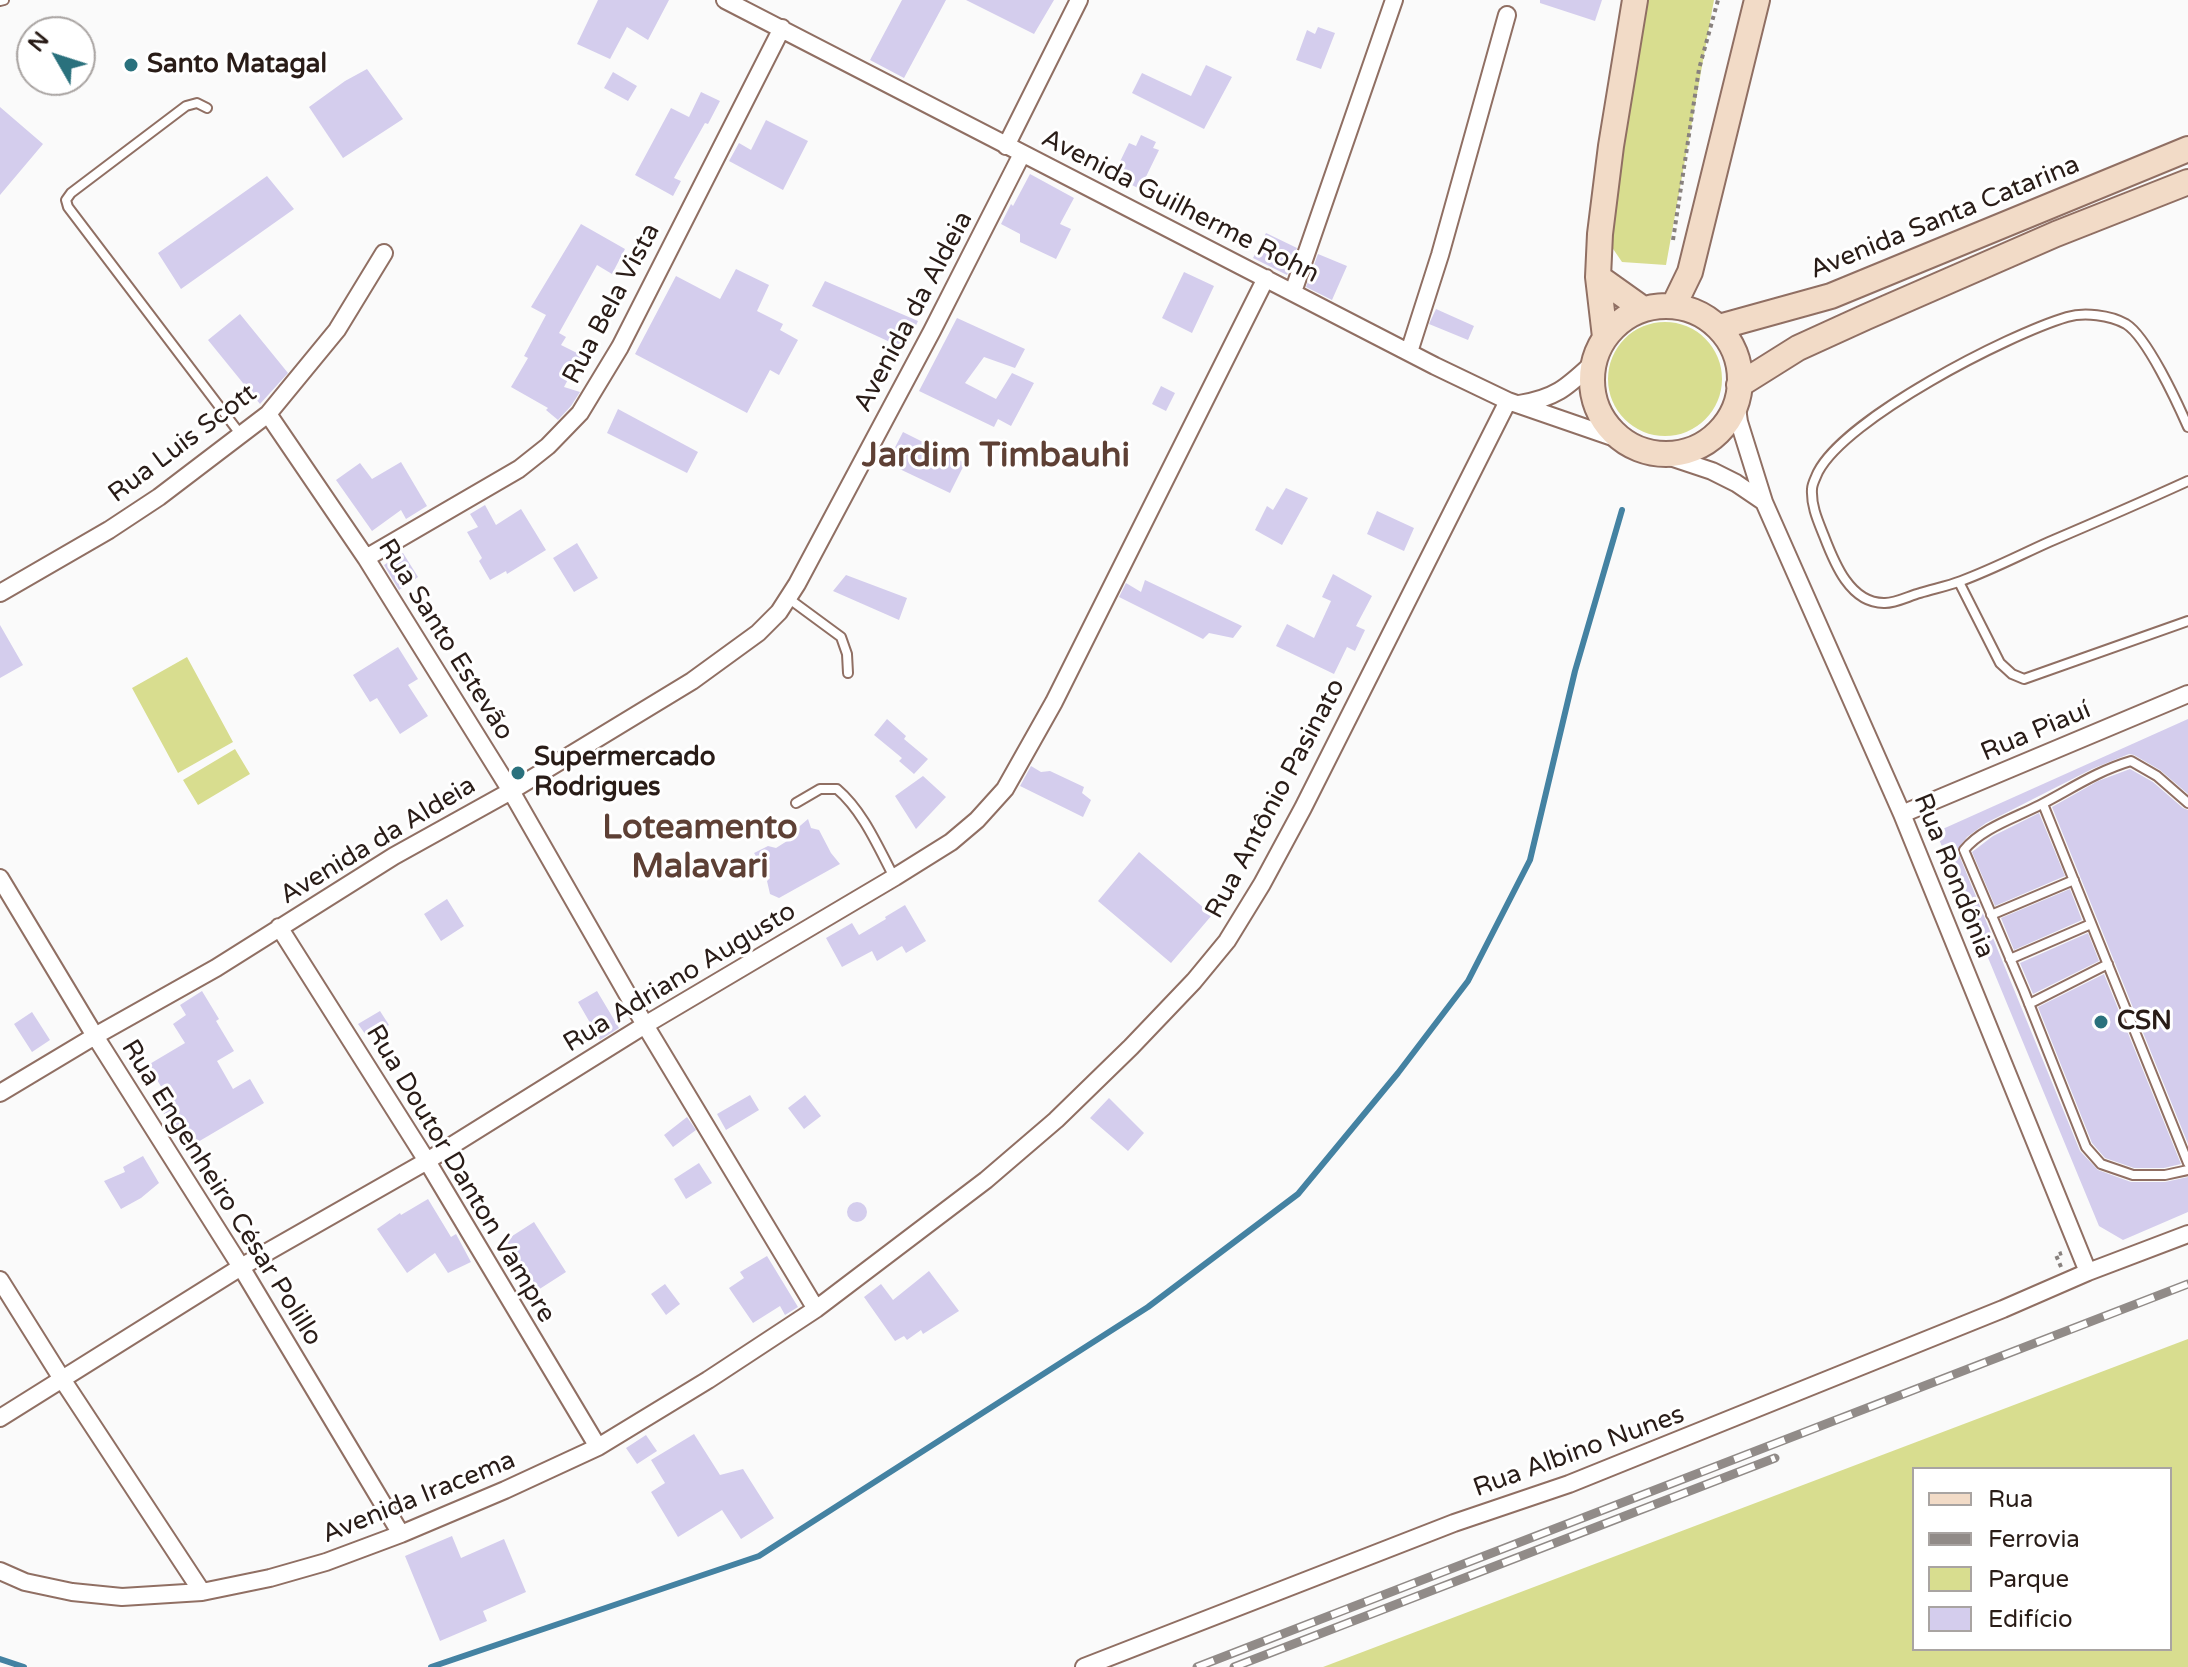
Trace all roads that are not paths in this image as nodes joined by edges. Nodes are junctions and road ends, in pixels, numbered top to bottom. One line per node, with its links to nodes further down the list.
1 (725, 0): 7 (street, Avenida Guilherme Rohn)
2 (1079, 0): 9 (street)
3 (1394, 0): 16 (street)
4 (1635, 0): 14 (street)
5 (1757, 0): 17 (street)
6 (1507, 15): 21 (street)
7 (782, 28): 9 (street, Avenida Guilherme Rohn); 32 (street, Rua Bela Vista)
8 (207, 108): 27 (lane)
9 (1006, 146): 11 (street, Avenida Guilherme Rohn)
10 (2188, 149): 19 (street, Avenida Santa Catarina)
11 (1022, 154): 15 (street, Avenida Guilherme Rohn); 35 (street, Avenida da Aldeia)
12 (2188, 182): 23 (street)
13 (384, 253): 25 (street, Rua Luis Scott)
14 (1598, 277): 18 (street); 20 (street)
15 (1266, 278): 16 (street, Avenida Guilherme Rohn); 44 (street, Rua Adriano Augusto)
16 (1293, 292): 21 (street, Avenida Guilherme Rohn)
17 (1674, 305): 18 (street); 19 (street)
18 (1643, 309): 20 (street)
19 (1719, 327): 23 (street)
20 (1605, 337): 22 (street)
21 (1409, 352): 24 (street, Avenida Guilherme Rohn)
22 (1593, 363): 24 (street); 28 (street)
23 (1738, 393): 29 (street); 31 (street, Rua Rondônia)
24 (1513, 402): 28 (street, Avenida Guilherme Rohn); 63 (street, Rua Antônio Pasinato)
25 (268, 414): 27 (street, Rua Luis Scott); 32 (street, Rua Santo Estevão)
26 (2188, 427): 33 (lane)
27 (241, 435): 34 (street, Rua Luis Scott)
28 (1621, 440): 29 (street)
29 (1664, 455): 31 (street)
30 (2188, 481): 33 (lane)
31 (1764, 502): 43 (street, Rua Rondônia)
32 (366, 558): 39 (street, Rua Santo Estevão)
33 (1959, 582): 36 (lane)
34 (0, 593)
35 (788, 598): 37 (lane); 39 (street, Avenida da Aldeia)
36 (2188, 621)
37 (848, 673)
38 (2188, 694): 43 (street, Rua Piauí)
39 (511, 791): 49 (street, Avenida da Aldeia); 53 (street, Rua Santo Estevão)
40 (796, 803): 44 (lane)
41 (2188, 803): 42 (lane)
42 (2043, 804): 46 (lane); 47 (lane)
43 (1902, 814): 61 (street, Rua Rondônia)
44 (895, 877): 53 (street, Rua Adriano Augusto)
45 (0, 878): 54 (street, Rua Engenheiro César Polillo)
46 (2074, 880): 47 (lane); 48 (lane)
47 (1991, 915): 50 (lane)
48 (2091, 924): 50 (lane); 51 (lane)
49 (279, 927): 54 (street, Avenida da Aldeia); 56 (street, Rua Doutor Danton Vampre)
50 (2010, 959): 52 (lane)
51 (2108, 964): 52 (lane); 57 (lane)
52 (2029, 1004): 58 (lane)
53 (645, 1025): 56 (street, Rua Adriano Augusto); 63 (street, Rua Santo Estevão)
54 (95, 1036): 55 (street, Avenida da Aldeia); 60 (street, Rua Engenheiro César Polillo)
55 (0, 1093)
56 (427, 1161): 60 (street, Rua Adriano Augusto); 66 (street, Rua Doutor Danton Vampre)
57 (2188, 1163)
58 (2188, 1170)
59 (2188, 1234): 61 (street, Rua Albino Nunes)
60 (241, 1267): 64 (street, Rua Adriano Augusto); 67 (street, Rua Engenheiro César Polillo)
61 (2088, 1272): 70 (street, Rua Albino Nunes)
62 (0, 1280): 64 (street)
63 (816, 1309): 66 (street, Avenida Iracema)
64 (62, 1379): 65 (street, Rua Adriano Augusto); 69 (street)
65 (0, 1418)
66 (598, 1447): 67 (street, Avenida Iracema)
67 (401, 1534): 69 (street, Avenida Iracema)
68 (0, 1571): 69 (street, Avenida Iracema)
69 (202, 1592)
70 (1084, 1667)

